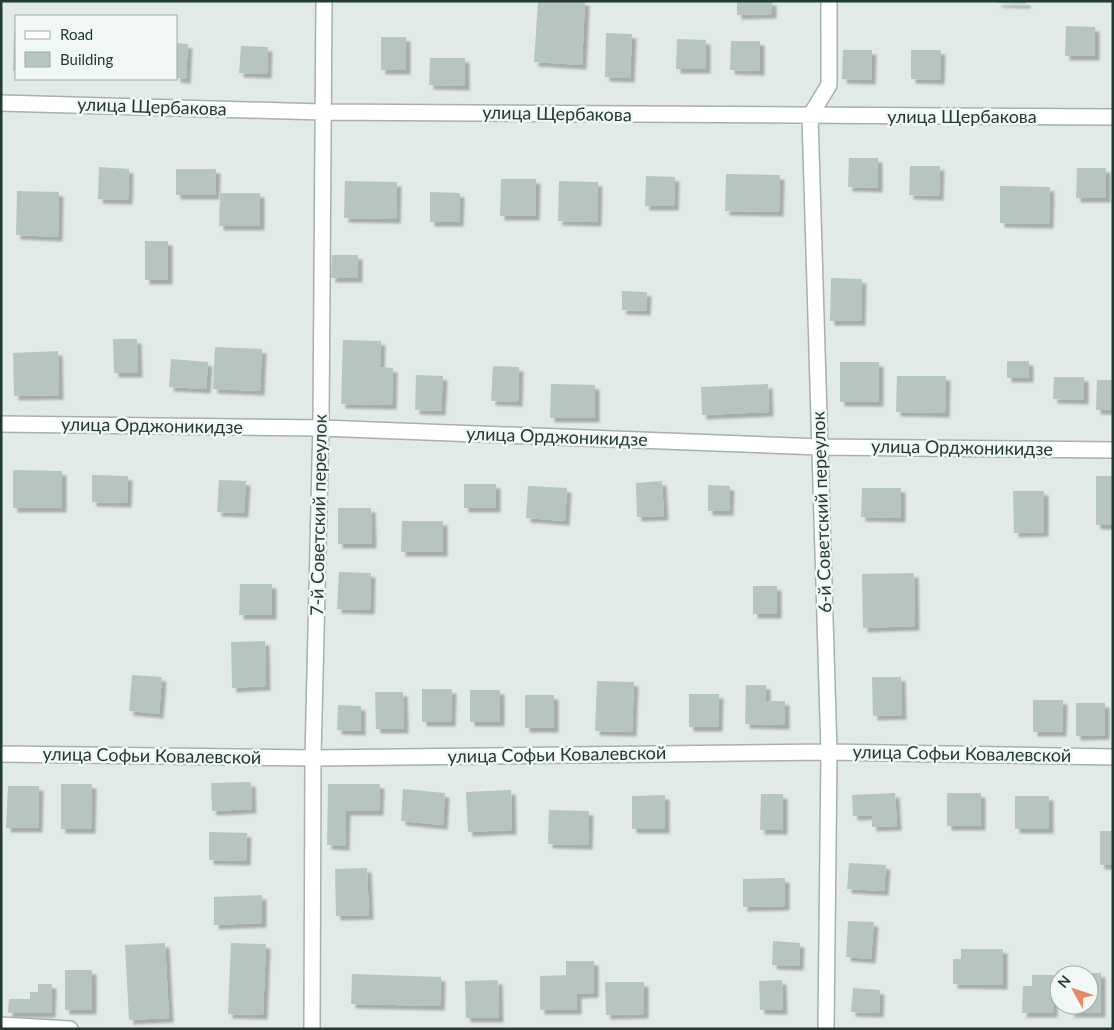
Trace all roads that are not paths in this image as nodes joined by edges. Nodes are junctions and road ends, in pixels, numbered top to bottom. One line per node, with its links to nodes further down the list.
1 (324, 1): 4 (street, 7-й Советский переулок)
2 (828, 1): 5 (street)
3 (1, 103): 4 (street, улица Щербакова)
4 (322, 112): 5 (street, улица Щербакова); 8 (street, 7-й Советский переулок)
5 (810, 116): 6 (street, улица Щербакова); 9 (street, 6-й Советский переулок)
6 (1113, 117)
7 (1, 424): 8 (street, улица Орджоникидзе)
8 (321, 428): 9 (street, улица Орджоникидзе); 14 (street, 7-й Советский переулок)
9 (820, 447): 10 (street, улица Орджоникидзе); 11 (street, 6-й Советский переулок)
10 (1113, 450)
11 (829, 752): 13 (street, улица Софьи Ковалевской); 14 (street, улица Софьи Ковалевской); 18 (street, 6-й Советский переулок)
12 (1, 754): 14 (street, улица Софьи Ковалевской)
13 (1113, 757)
14 (313, 758): 17 (street, 7-й Советский переулок)
15 (1, 1025): 16 (street)
16 (70, 1029)
17 (312, 1029)
18 (826, 1029)

